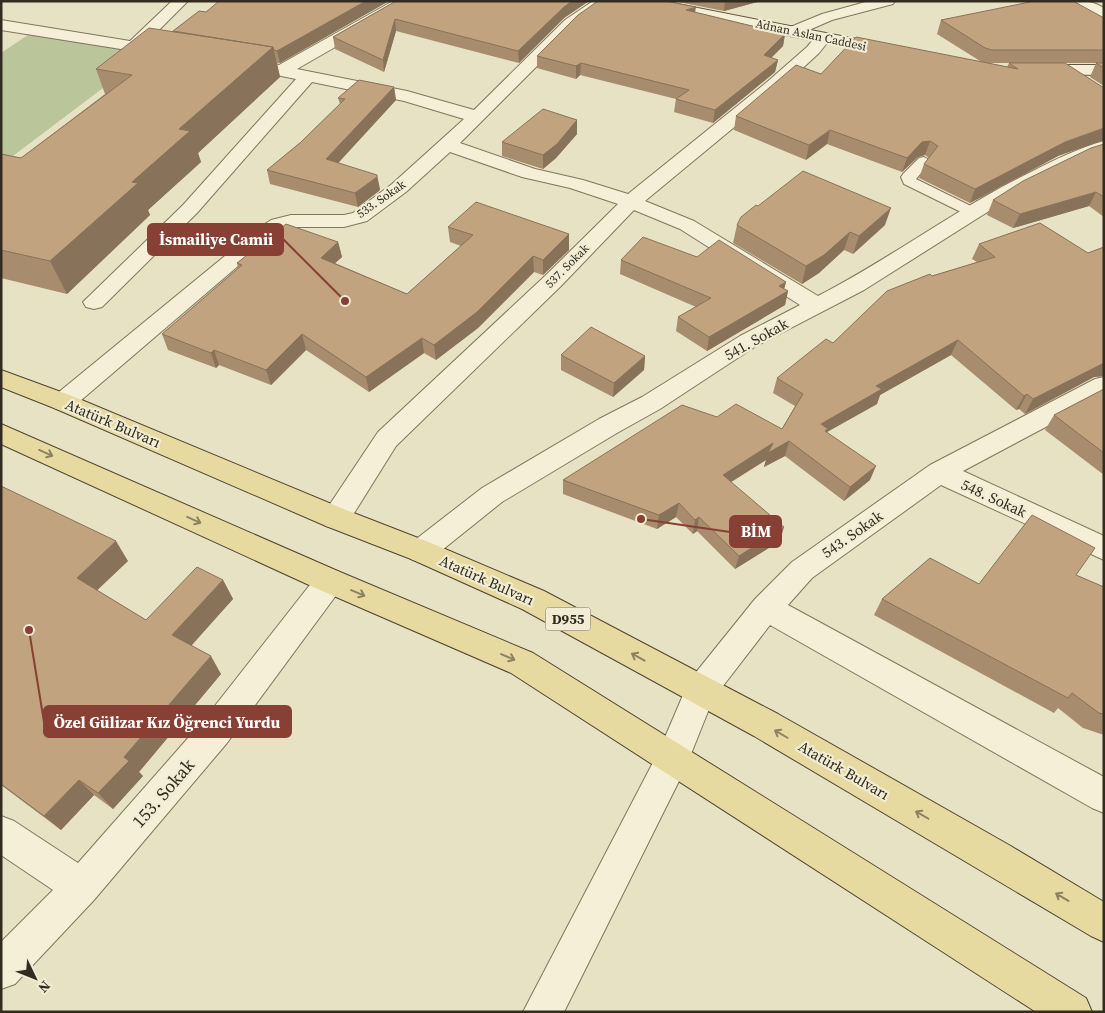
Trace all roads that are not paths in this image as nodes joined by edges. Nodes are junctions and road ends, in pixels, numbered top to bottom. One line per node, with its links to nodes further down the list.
1 (181, 1): 11 (street)
2 (405, 1): 16 (street)
3 (603, 1): 21 (street, 533. Sokak)
4 (888, 1): 9 (street)
5 (1074, 1): 7 (street)
6 (647, 2): 9 (street, Adnan Aslan Caddesi)
7 (1104, 15)
8 (1, 25): 11 (street)
9 (794, 31): 10 (street, Adnan Aslan Caddesi)
10 (823, 38): 12 (street, Adnan Aslan Caddesi); 25 (street, 537. Sokak)
11 (134, 46): 13 (street)
12 (898, 52)
13 (181, 53)
14 (227, 61): 16 (street)
15 (1062, 69): 17 (street); 18 (street); 20 (street)
16 (283, 70): 19 (street)
17 (1104, 70)
18 (1019, 71)
19 (309, 75): 21 (street); 27 (street)
20 (1087, 85)
21 (477, 117): 22 (street, 533. Sokak)
22 (446, 144): 25 (street); 31 (street, 533. Sokak)
23 (1104, 147): 26 (street, 541. Sokak)
24 (924, 161): 26 (lane)
25 (631, 202): 28 (street); 34 (street, 537. Sokak)
26 (972, 212): 28 (street, 541. Sokak)
27 (94, 302)
28 (817, 305): 36 (street, 541. Sokak)
29 (1, 378): 31 (main road, Atatürk Bulvarı / D955)
30 (1104, 386): 33 (street, 543. Sokak)
31 (63, 402): 34 (main road, Atatürk Bulvarı / D955)
32 (1, 433): 37 (main road, one-way to 37)
33 (940, 472): 35 (street, 548. Sokak); 38 (street, 543. Sokak)
34 (336, 518): 36 (main road, Atatürk Bulvarı / D955)
35 (1104, 549)
36 (421, 551): 39 (main road, Atatürk Bulvarı / D955, one-way to 36)
37 (330, 581): 40 (main road, one-way to 40); 43 (street, 153. Sokak)
38 (766, 608): 39 (street, 543. Sokak); 41 (street)
39 (700, 691): 40 (street, 543. Sokak); 44 (main road, Atatürk Bulvarı / D955, one-way to 39)
40 (673, 758): 46 (street, 543. Sokak); 47 (main road)
41 (1104, 796)
42 (1, 834): 43 (street)
43 (81, 887): 45 (street, 153. Sokak)
44 (1104, 923)
45 (1, 970)
46 (544, 1012)
47 (1072, 1012)

